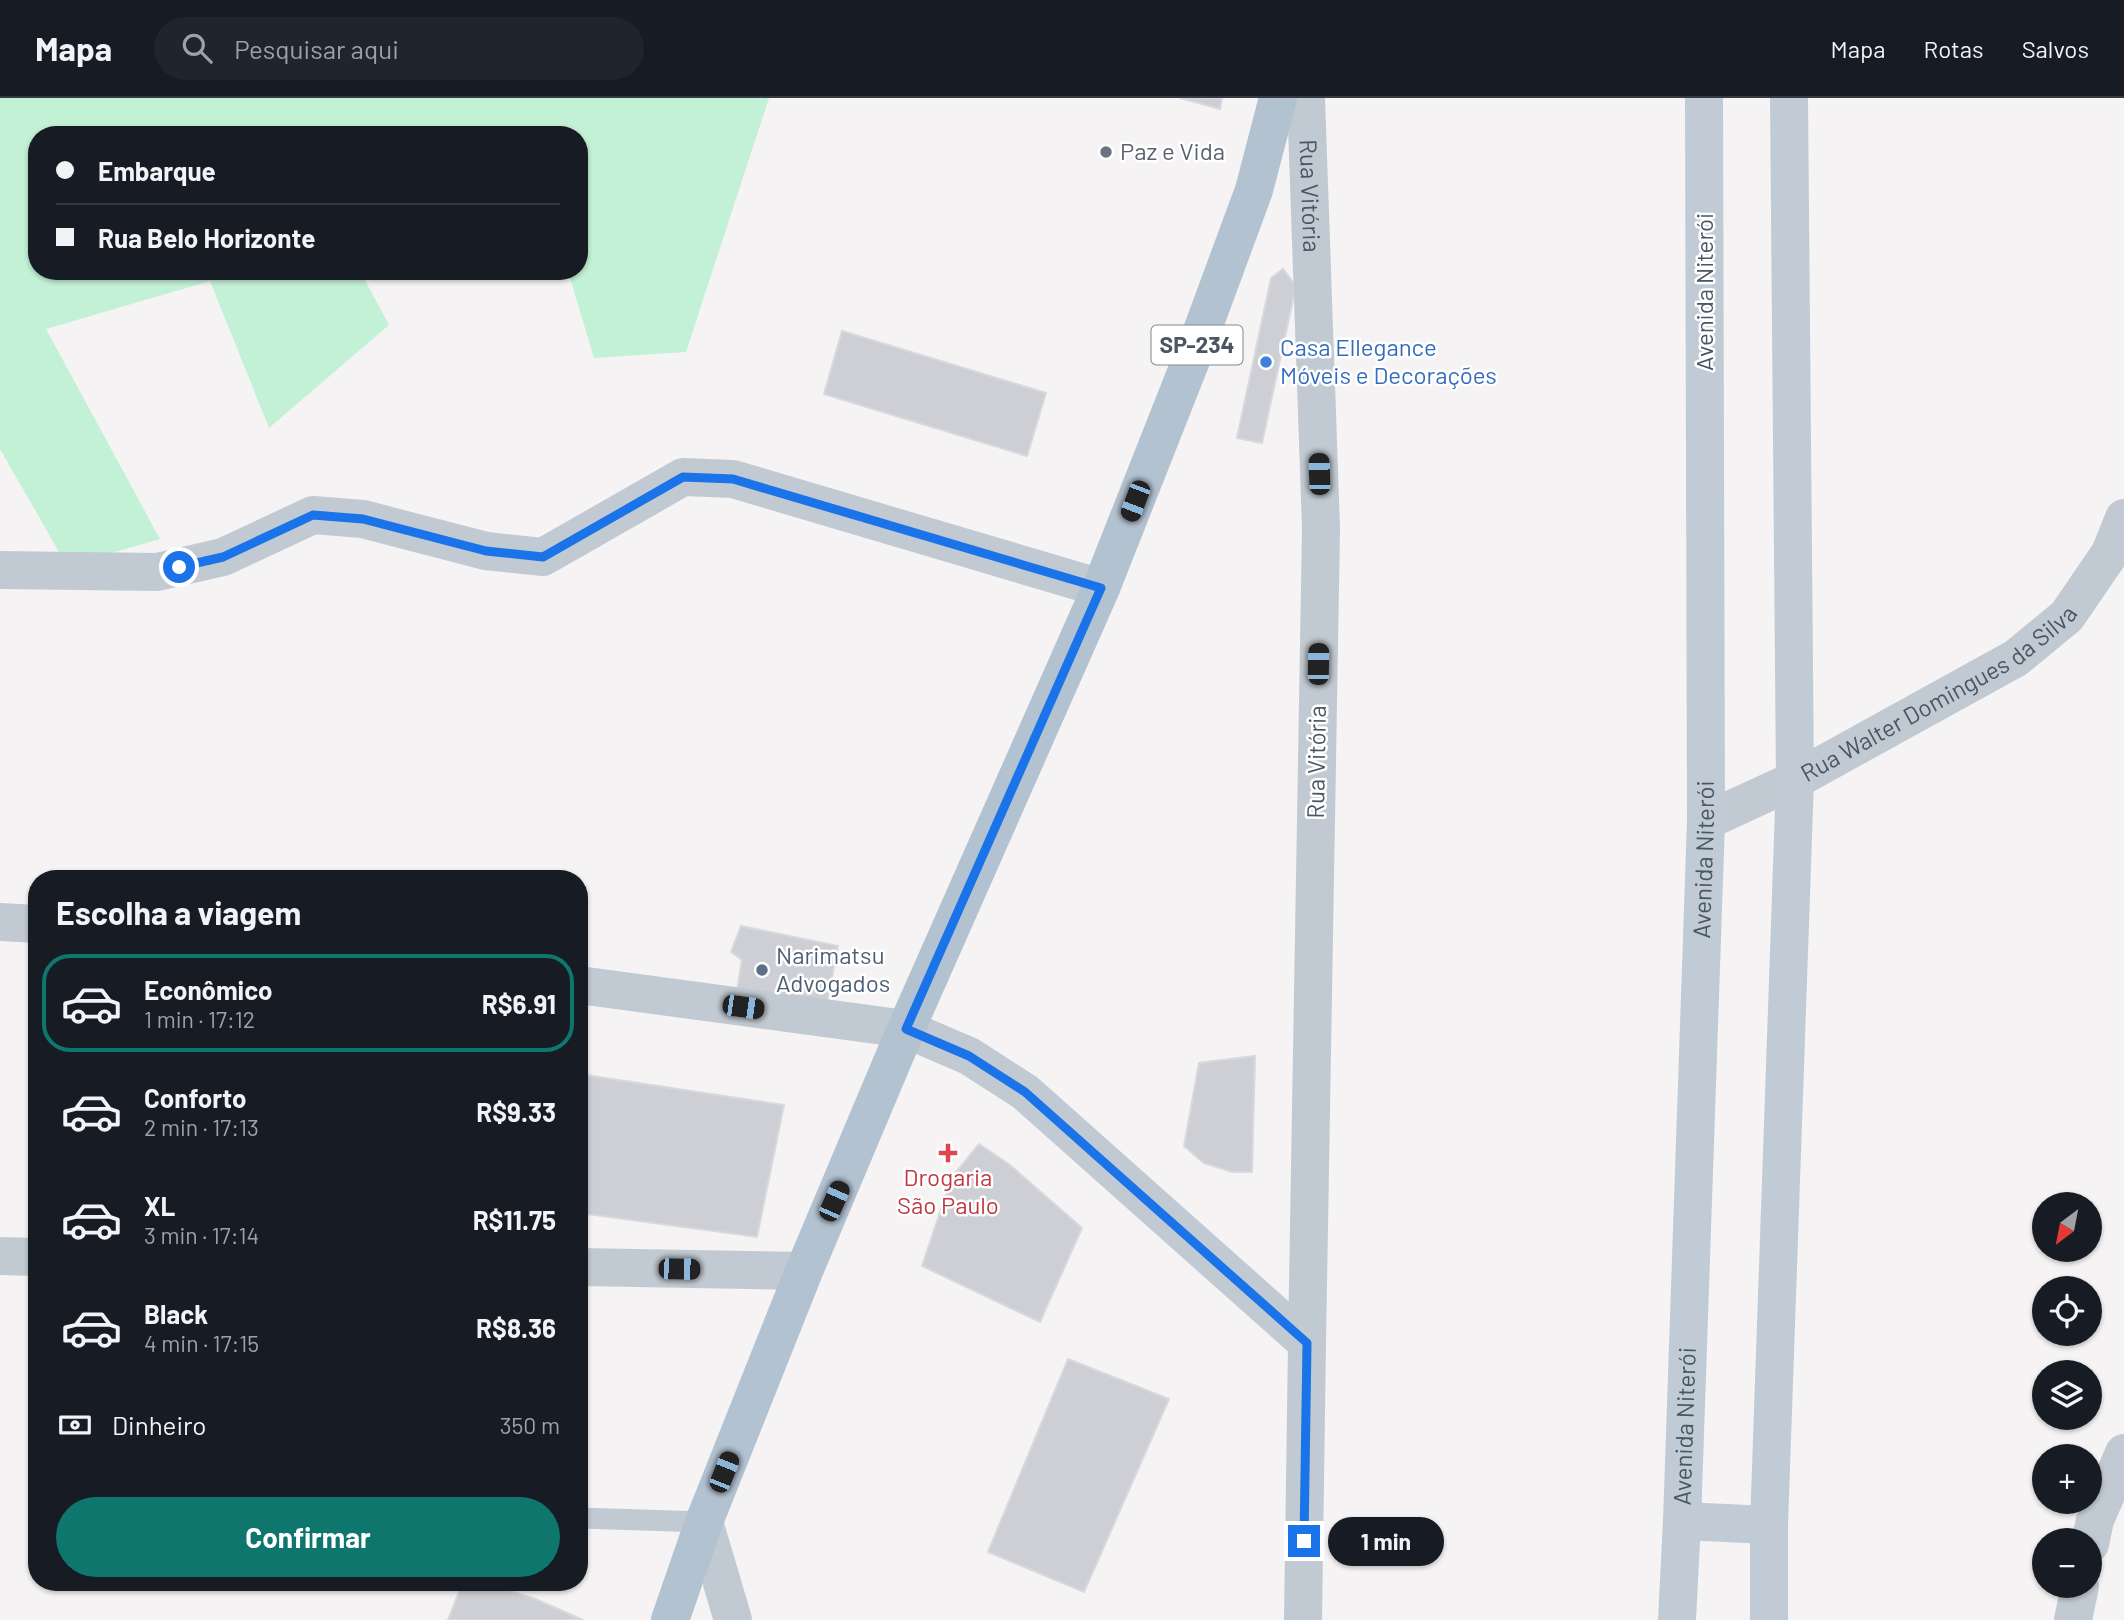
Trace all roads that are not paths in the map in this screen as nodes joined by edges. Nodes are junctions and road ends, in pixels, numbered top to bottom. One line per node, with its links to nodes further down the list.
1 (1278, 98): 7 (main road, SP-234)
2 (1307, 98): 18 (street, Rua Vitória)
3 (1704, 98): 9 (main road, Avenida Niterói)
4 (1788, 98): 8 (main road)
5 (2124, 518): 8 (street, Rua Walter Domingues da Silva)
6 (0, 570): 7 (street)
7 (1101, 588): 13 (main road, SP-234)
8 (1795, 780): 9 (street, Rua Walter Domingues da Silva); 23 (main road)
9 (1706, 821): 21 (main road, Avenida Niterói)
10 (0, 922): 11 (street)
11 (28, 924)
12 (588, 986): 13 (street)
13 (906, 1029): 17 (main road, SP-234); 18 (street)
14 (0, 1256): 15 (street)
15 (28, 1257)
16 (588, 1267): 17 (street)
17 (804, 1271): 22 (main road, SP-234)
18 (1307, 1343): 28 (street, Rua Vitória)
19 (2124, 1453): 24 (street)
20 (588, 1518): 22 (lane)
21 (1682, 1521): 23 (main road); 29 (main road, Avenida Niterói)
22 (704, 1522): 26 (main road, SP-234); 27 (street)
23 (1769, 1525): 30 (main road)
24 (2093, 1528)
25 (2078, 1598): 31 (street)
26 (670, 1620)
27 (733, 1620)
28 (1303, 1620)
29 (1677, 1620)
30 (1769, 1620)
31 (2073, 1620)

